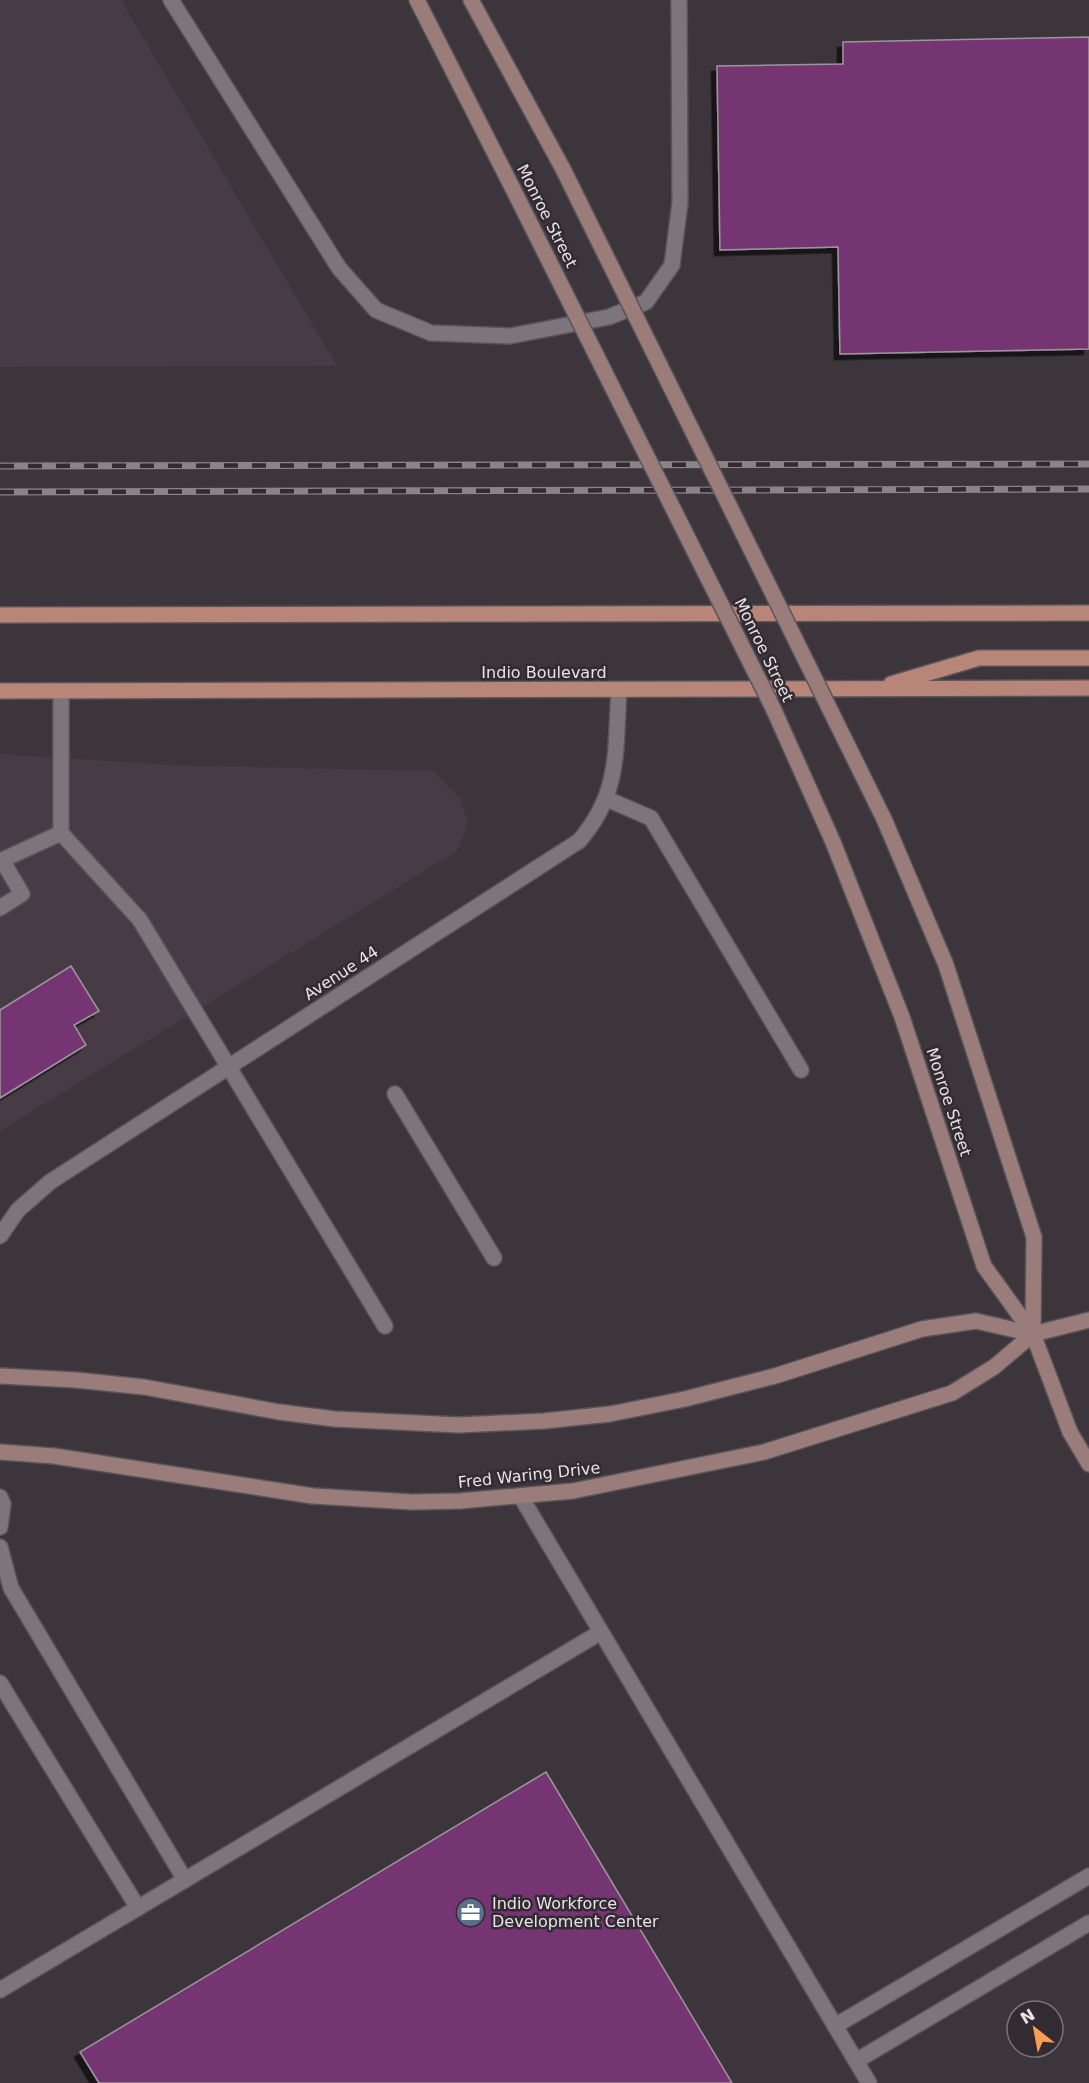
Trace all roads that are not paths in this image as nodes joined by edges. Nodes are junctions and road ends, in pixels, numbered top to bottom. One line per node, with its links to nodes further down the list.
1 (171, 0): 4 (street)
2 (417, 0): 24 (main road, Monroe Street, bridge)
3 (471, 0): 24 (main road, Monroe Street, bridge)
4 (679, 0)
5 (1089, 613): 6 (main road)
6 (0, 615)
7 (1089, 658): 9 (main road)
8 (1089, 688): 9 (main road, Indio Boulevard)
9 (874, 689): 10 (main road, Indio Boulevard)
10 (619, 690): 12 (main road, Indio Boulevard); 13 (street, Avenue 44)
11 (0, 691): 12 (main road, Indio Boulevard)
12 (61, 691): 14 (street)
13 (607, 799): 17 (street, Avenue 44); 18 (street)
14 (61, 833): 15 (street); 17 (street)
15 (1, 858): 16 (street)
16 (0, 908)
17 (230, 1066): 20 (street, Avenue 44); 23 (street)
18 (801, 1070)
19 (395, 1094): 21 (street)
20 (0, 1236)
21 (494, 1258)
22 (1089, 1320): 24 (main road, Fred Waring Drive)
23 (385, 1326)
24 (1033, 1334): 25 (main road, Fred Waring Drive); 27 (main road, Monroe Street); 29 (main road, Fred Waring Drive)
25 (0, 1376)
26 (0, 1452): 29 (main road, Fred Waring Drive)
27 (1089, 1464)
28 (0, 1497): 30 (street)
29 (521, 1497): 32 (street)
30 (0, 1527)
31 (0, 1546): 35 (street)
32 (601, 1632): 35 (street); 39 (street)
33 (0, 1683): 36 (street)
34 (1089, 1876): 39 (street)
35 (185, 1880): 36 (street)
36 (138, 1908): 38 (street)
37 (1089, 1923): 40 (street)
38 (0, 1990)
39 (835, 2026): 40 (street)
40 (856, 2061): 41 (street)
41 (869, 2083)

